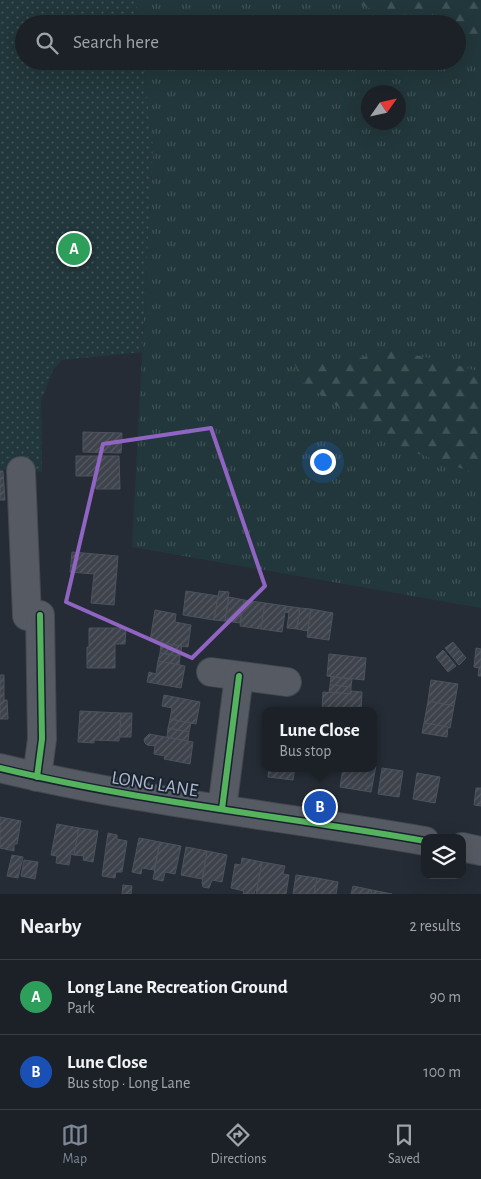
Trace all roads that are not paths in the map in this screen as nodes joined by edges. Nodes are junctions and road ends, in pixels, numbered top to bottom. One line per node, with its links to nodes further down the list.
1 (20, 471): 6 (street)
2 (211, 672): 3 (street)
3 (239, 676): 4 (street); 7 (street)
4 (287, 682)
5 (0, 768): 6 (street, LONG LANE)
6 (37, 777): 7 (street, LONG LANE)
7 (222, 809): 8 (street, LONG LANE)
8 (421, 840)
9 (466, 848): 10 (street)
10 (481, 851)

